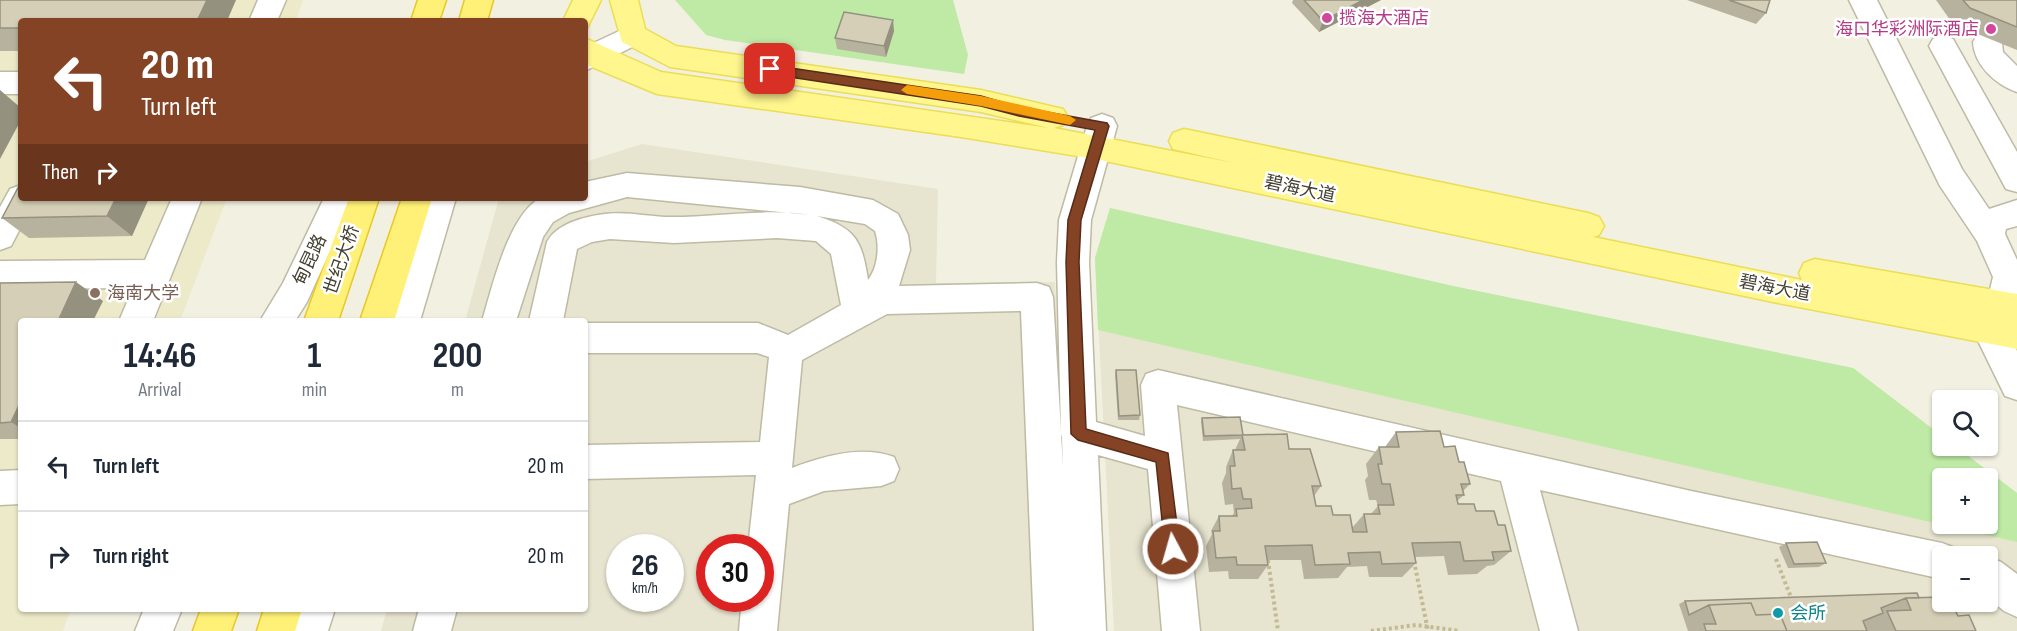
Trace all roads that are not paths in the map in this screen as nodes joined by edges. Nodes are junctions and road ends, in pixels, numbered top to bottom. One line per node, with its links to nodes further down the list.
1 (272, 0): 7 (street)
2 (432, 0): 8 (highway)
3 (479, 0): 9 (highway)
4 (587, 0): 10 (main road)
5 (624, 0): 12 (main road)
6 (1863, 0): 30 (street)
7 (264, 18)
8 (426, 18)
9 (474, 18)
10 (578, 18)
11 (2017, 31): 16 (street)
12 (632, 35): 14 (street); 19 (main road, 碧海大道)
13 (1943, 46): 20 (street)
14 (588, 50)
15 (588, 50): 19 (main road, 碧海大道)
16 (2017, 81)
17 (18, 83): 18 (street)
18 (0, 84)
19 (1099, 136): 42 (main road, 碧海大道); 46 (street)
20 (2017, 180)
21 (588, 194): 34 (street)
22 (19, 201): 31 (street)
23 (186, 201): 32 (street)
24 (338, 201): 36 (street, 甸昆路)
25 (363, 201): 37 (highway, 世纪大桥)
26 (416, 201): 38 (highway)
27 (440, 201): 39 (street)
28 (568, 201): 40 (street)
29 (2017, 213): 30 (street)
30 (1989, 234): 42 (street)
31 (0, 237)
32 (155, 274): 33 (street); 35 (street)
33 (0, 275)
34 (860, 311): 41 (street); 44 (street); 69 (street)
35 (137, 318)
36 (279, 318)
37 (322, 318)
38 (378, 318)
39 (405, 318)
40 (500, 318)
41 (547, 318)
42 (2005, 322): 45 (street)
43 (588, 338): 44 (street)
44 (790, 350): 47 (street)
45 (2017, 385)
46 (1078, 434): 48 (street); 70 (street)
47 (775, 458): 49 (street); 54 (street)
48 (1163, 458): 50 (street); 71 (street)
49 (588, 462)
50 (1516, 468): 55 (street); 72 (street)
51 (881, 469): 54 (street)
52 (18, 487): 53 (street)
53 (0, 488)
54 (771, 494): 68 (street)
55 (1932, 559)
56 (1998, 583): 57 (street)
57 (2017, 598)
58 (162, 612): 63 (street)
59 (219, 612): 64 (highway)
60 (282, 612): 65 (highway)
61 (315, 612): 66 (street)
62 (437, 612): 67 (street)
63 (154, 631)
64 (212, 631)
65 (276, 631)
66 (309, 631)
67 (432, 631)
68 (758, 631)
69 (1053, 631)
70 (1087, 631)
71 (1180, 631)
72 (1559, 631)

